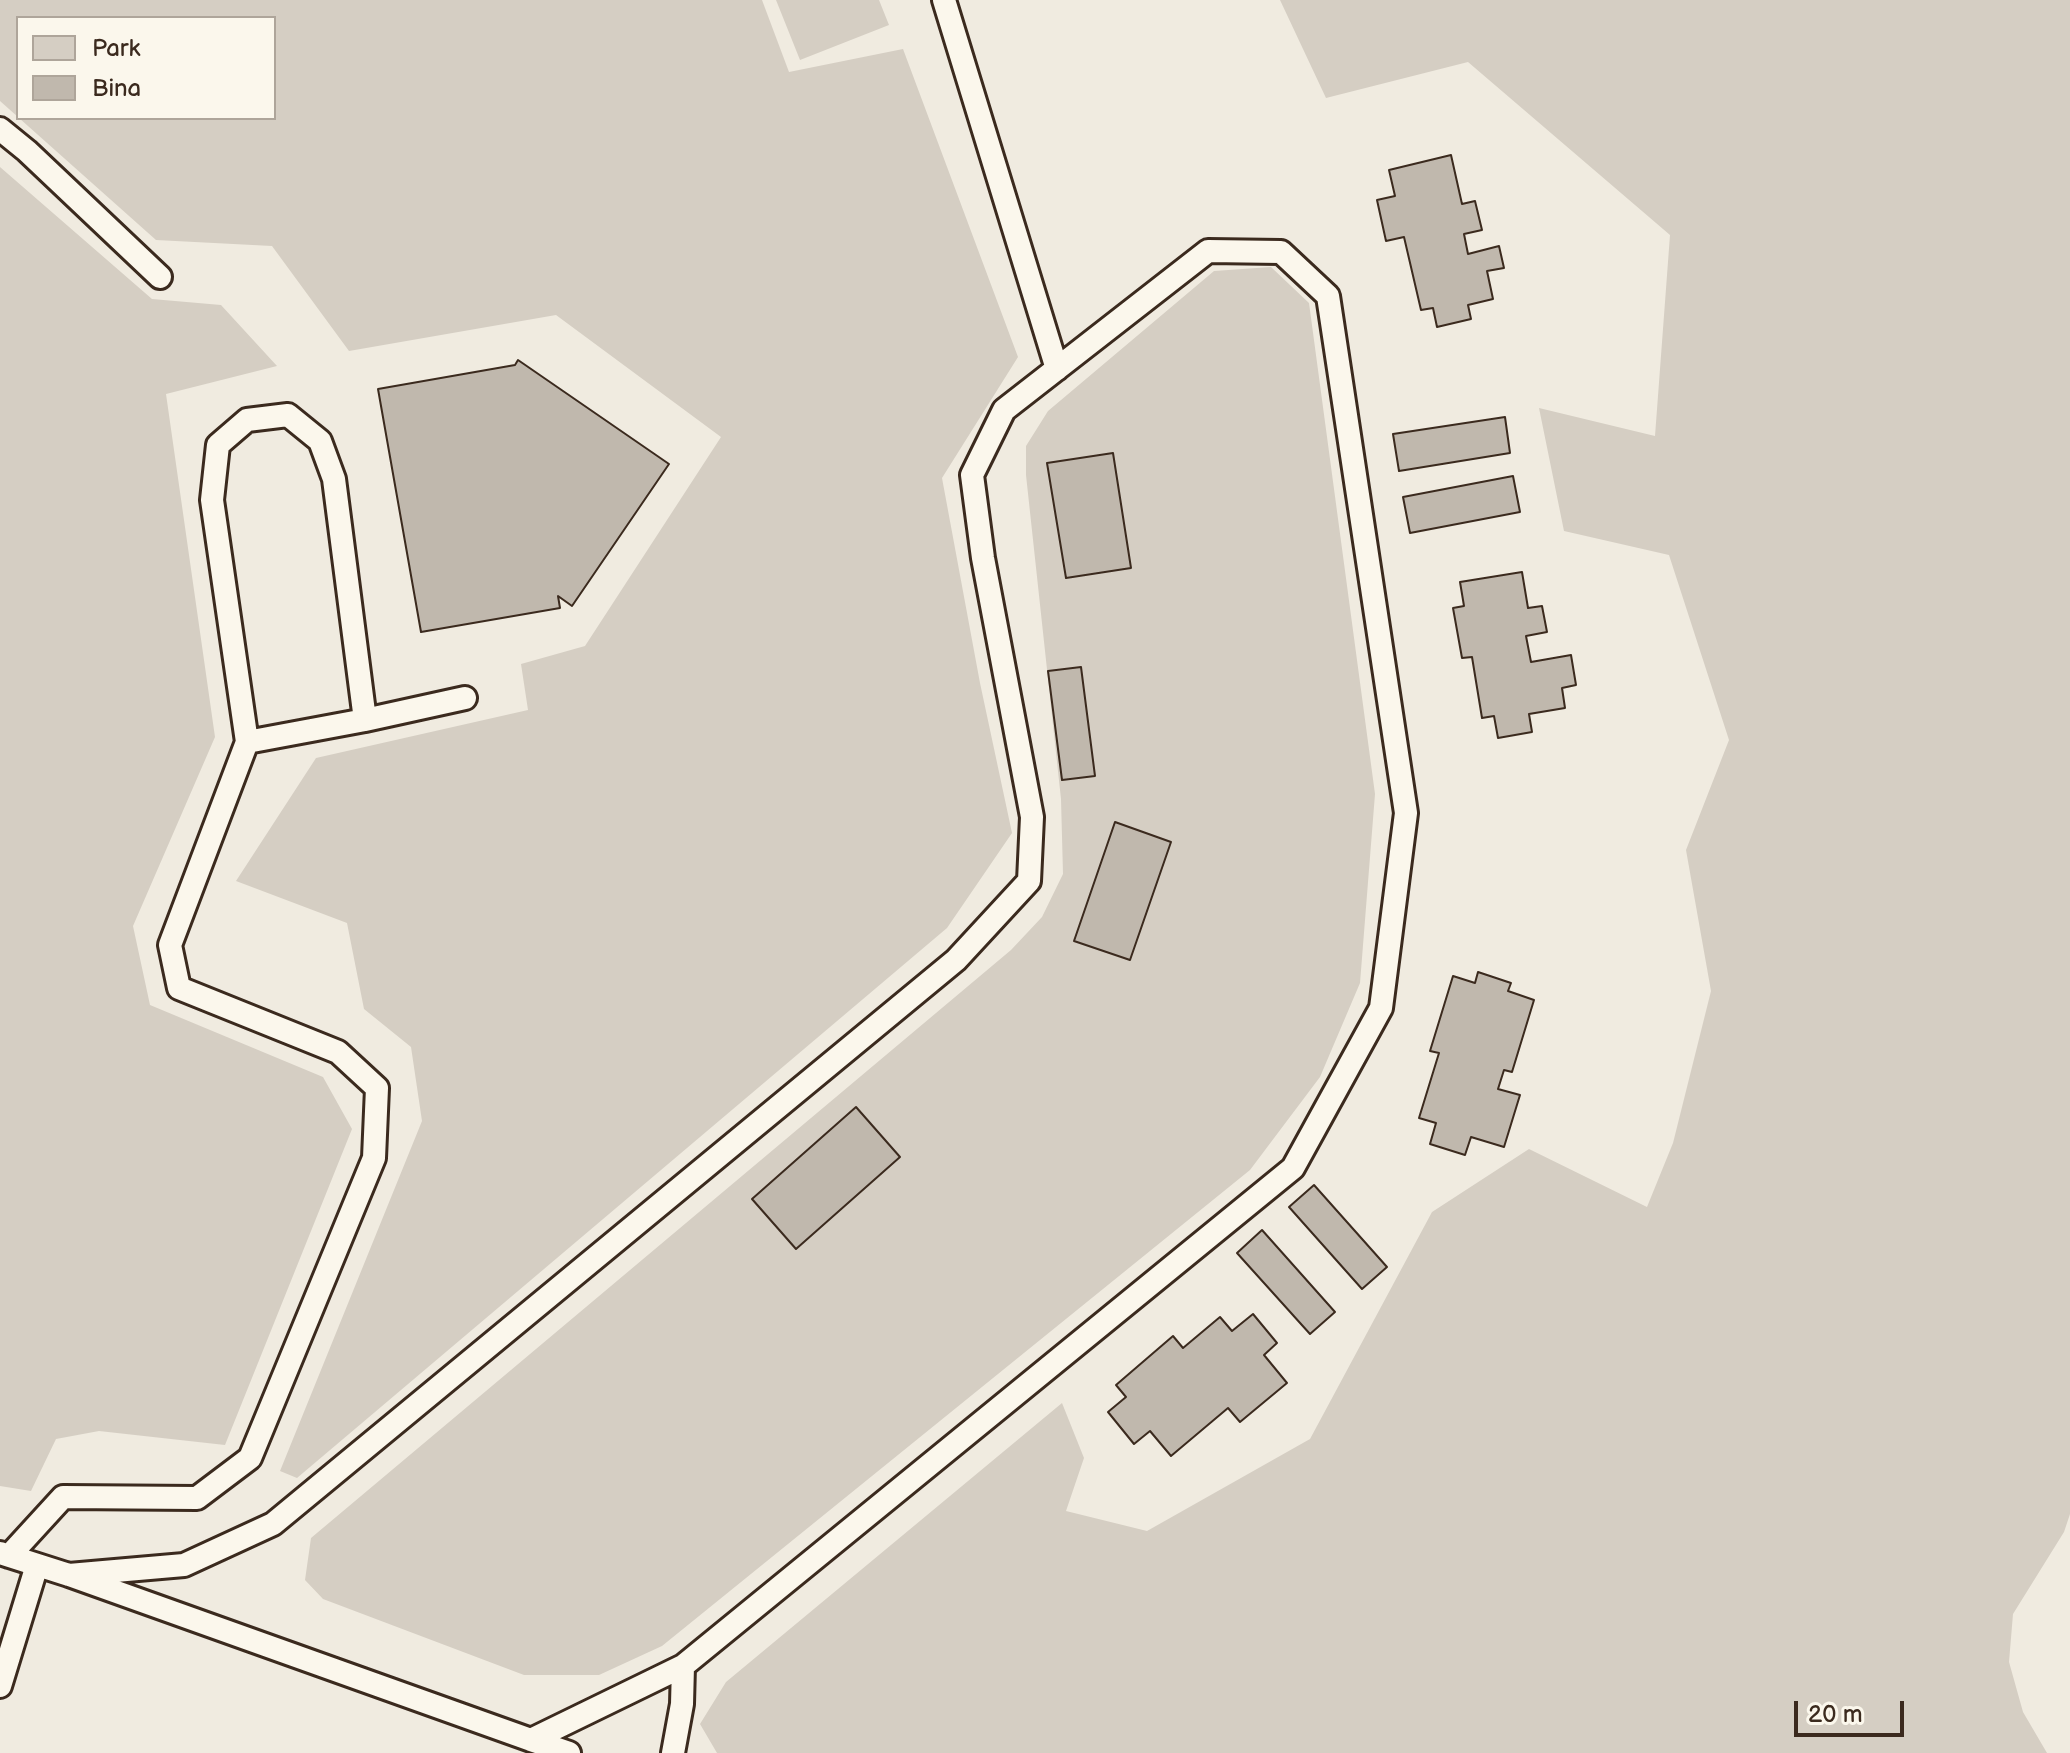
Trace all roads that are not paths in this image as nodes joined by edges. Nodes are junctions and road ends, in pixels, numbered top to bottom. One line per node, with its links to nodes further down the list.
1 (944, 0): 4 (lane)
2 (0, 129): 3 (lane)
3 (160, 277)
4 (1057, 369): 10 (lane); 11 (lane)
5 (465, 698): 6 (lane)
6 (365, 720): 7 (lane); 7 (lane)
7 (247, 742): 8 (lane)
8 (4, 1554): 9 (lane)
9 (37, 1565): 10 (lane); 12 (lane)
10 (69, 1575): 13 (lane)
11 (683, 1666): 13 (lane); 15 (lane)
12 (0, 1686)
13 (531, 1740): 14 (lane)
14 (569, 1753)
15 (673, 1753)

